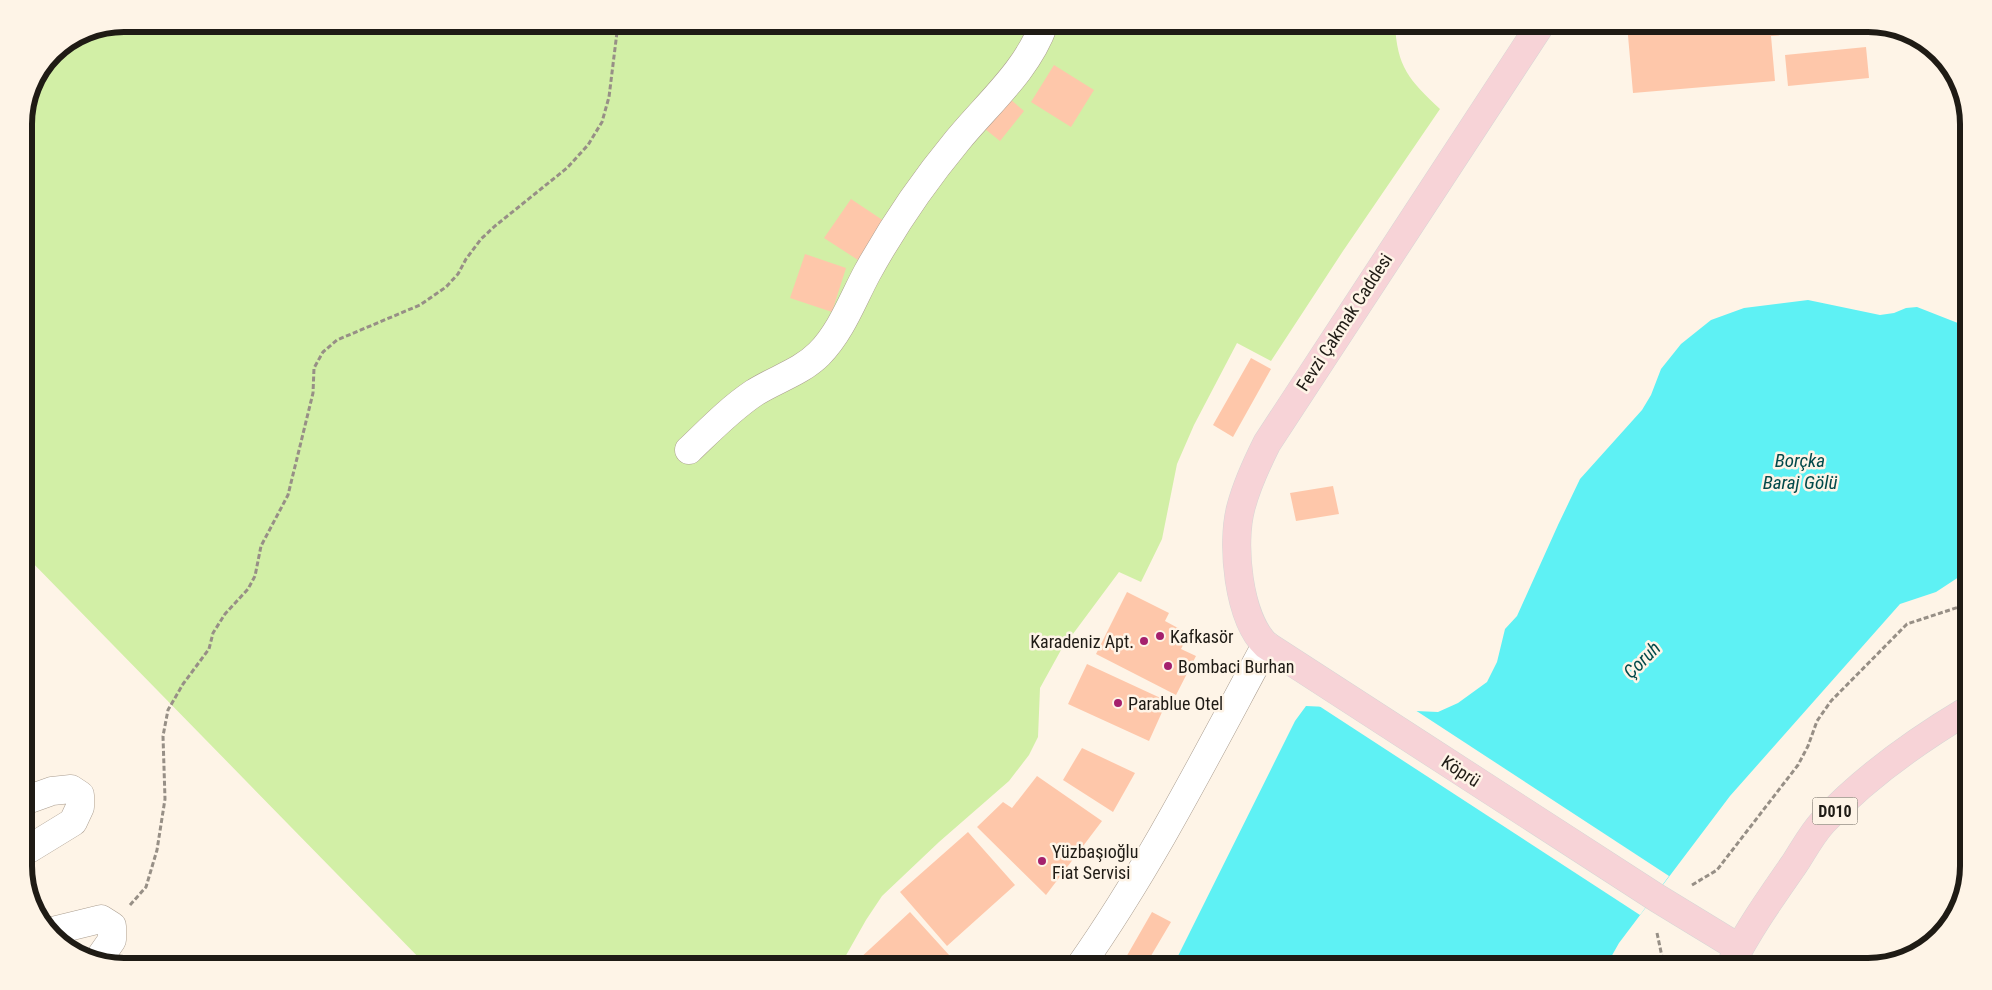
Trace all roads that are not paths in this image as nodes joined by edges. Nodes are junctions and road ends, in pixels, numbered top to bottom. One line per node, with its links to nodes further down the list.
1 (1041, 32): 3 (street)
2 (1536, 32): 4 (main road, Fevzi Çakmak Caddesi)
3 (689, 450)
4 (1266, 645): 10 (main road, Köprü); 11 (street)
5 (1960, 715): 10 (main road, D010)
6 (33, 798): 7 (street)
7 (33, 846)
8 (59, 930): 9 (street)
9 (102, 955)
10 (1734, 957)
11 (1085, 958)

